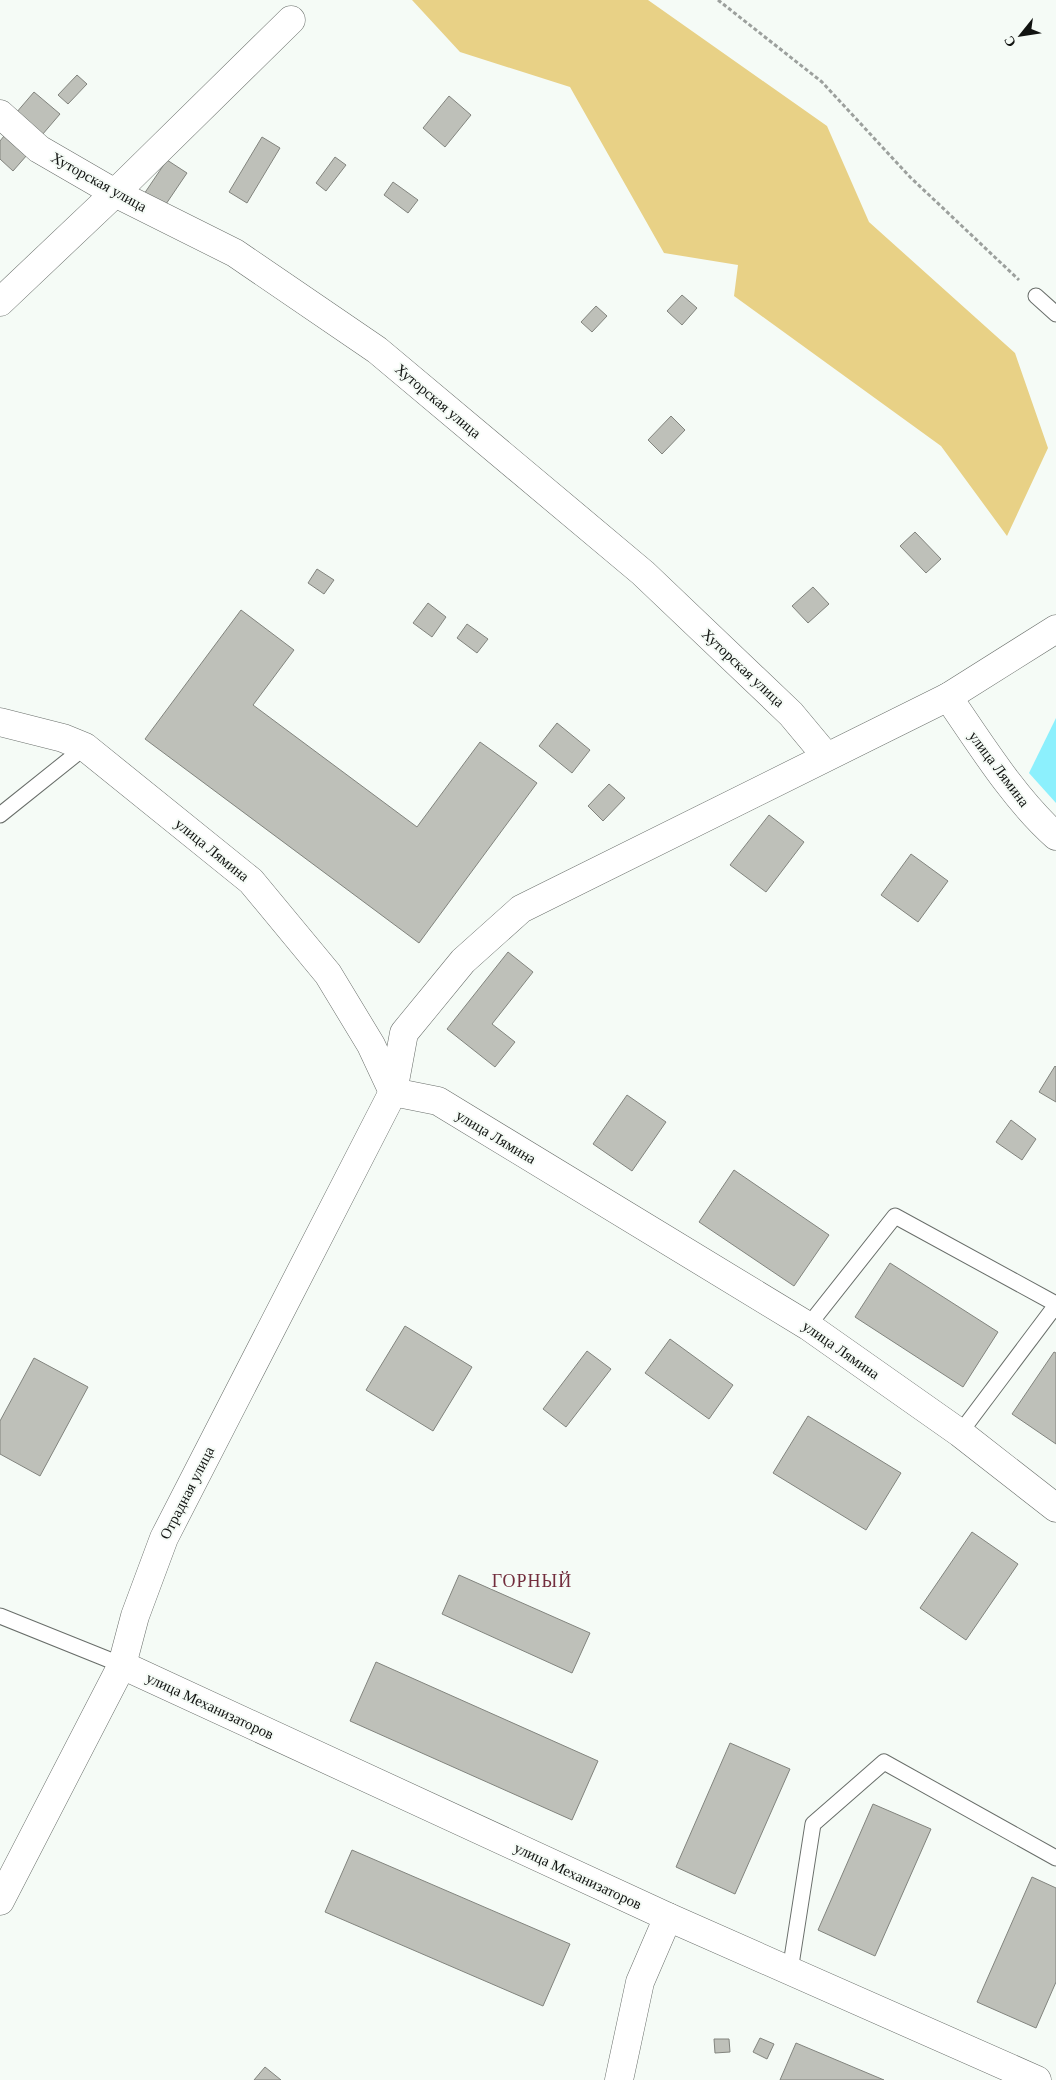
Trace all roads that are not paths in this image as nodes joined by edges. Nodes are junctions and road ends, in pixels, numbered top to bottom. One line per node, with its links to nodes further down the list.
1 (291, 20): 3 (street)
2 (0, 114): 3 (street, Хуторская улица)
3 (115, 193): 5 (street); 11 (street, Хуторская улица)
4 (1036, 296): 6 (lane)
5 (0, 302)
6 (1056, 314)
7 (1056, 629): 8 (street, Отрадная улица)
8 (948, 697): 11 (street, Отрадная улица); 13 (street, улица Лямина)
9 (0, 722): 10 (street, улица Лямина)
10 (85, 747): 12 (lane); 14 (street, улица Лямина)
11 (826, 756): 14 (street, Отрадная улица)
12 (0, 815)
13 (1056, 836)
14 (393, 1092): 16 (street, улица Лямина); 20 (street, Отрадная улица)
15 (1056, 1305): 16 (lane); 17 (lane)
16 (808, 1326): 17 (street, улица Лямина)
17 (960, 1433): 18 (street, улица Лямина)
18 (1056, 1508)
19 (0, 1616): 20 (lane)
20 (122, 1665): 22 (street, Отрадная улица); 23 (street, улица Механизаторов)
21 (1056, 1858): 24 (lane)
22 (0, 1901)
23 (668, 1917): 24 (street, улица Механизаторов); 25 (street)
24 (790, 1971): 26 (street, улица Механизаторов)
25 (619, 2080)
26 (1037, 2080)

